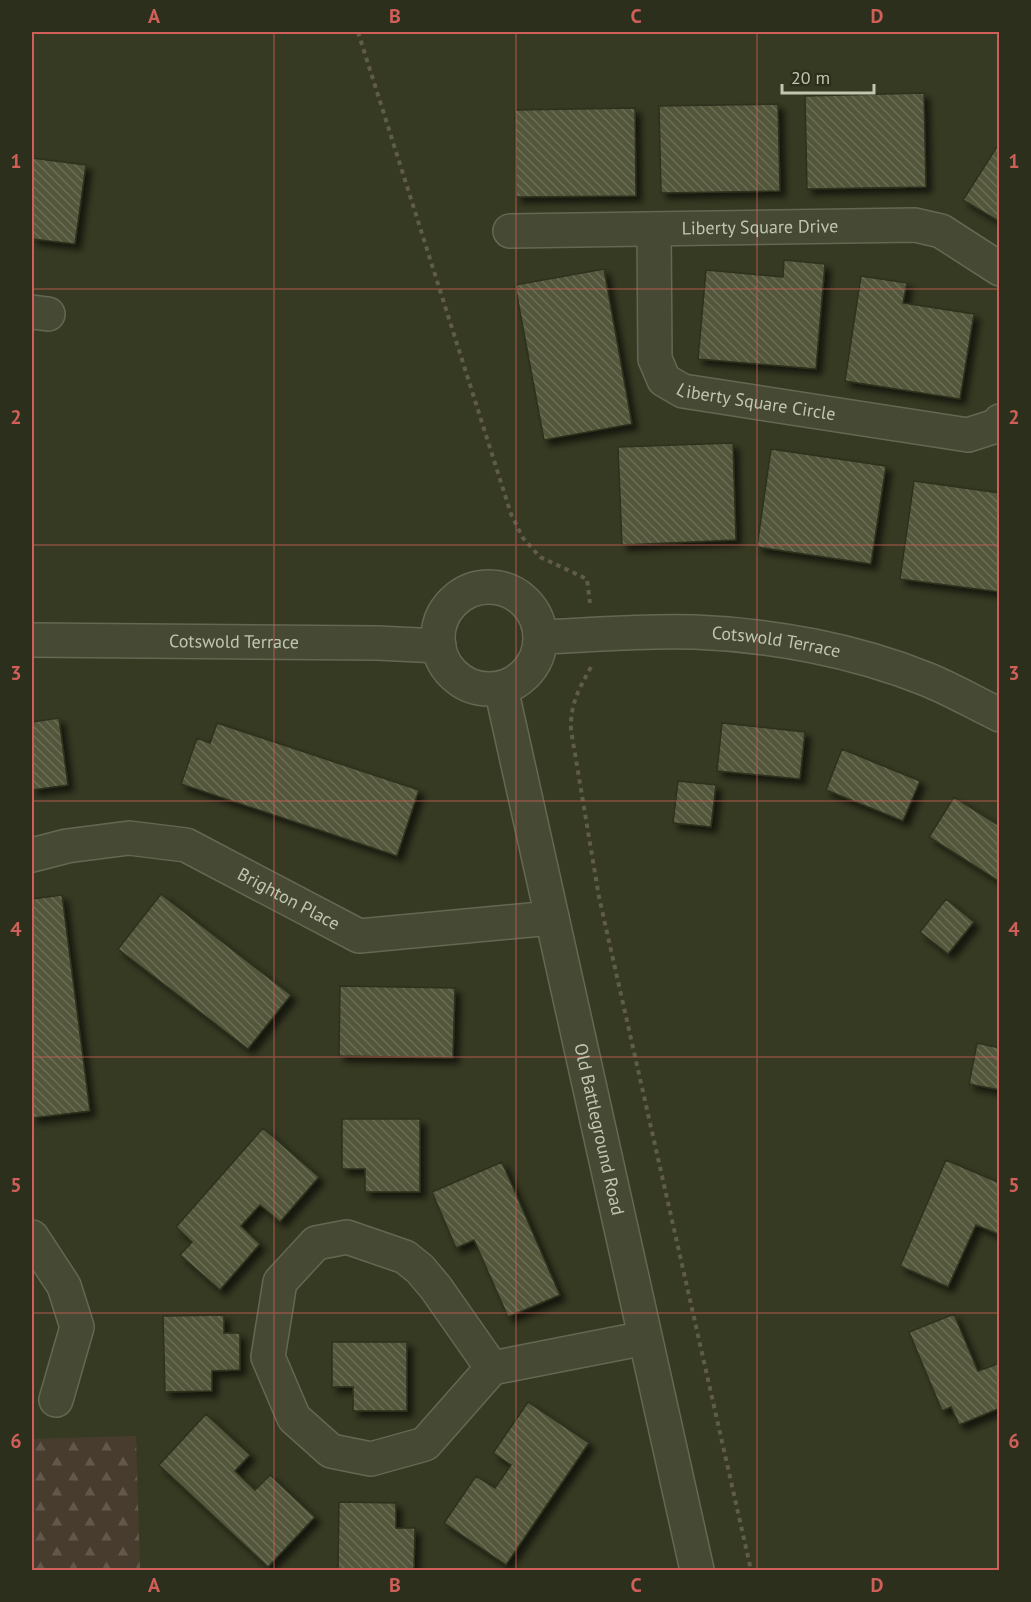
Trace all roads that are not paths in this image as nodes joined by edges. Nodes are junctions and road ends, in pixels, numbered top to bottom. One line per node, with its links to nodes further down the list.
1 (654, 229): 2 (street, Liberty Square Drive); 3 (street, Liberty Square Drive); 4 (street, Liberty Square Circle)
2 (510, 231)
3 (999, 269)
4 (999, 421)
5 (541, 637): 7 (street); 8 (street); 9 (street, Cotswold Terrace)
6 (32, 640): 7 (street, Cotswold Terrace)
7 (439, 646): 8 (street)
8 (501, 688): 11 (street, Old Battleground Road)
9 (999, 715)
10 (32, 855): 11 (street, Brighton Place)
11 (552, 918): 13 (street, Old Battleground Road)
12 (32, 1237): 15 (street)
13 (645, 1338): 14 (street); 16 (street, Old Battleground Road)
14 (492, 1368): 14 (street)
15 (56, 1400)
16 (697, 1570)

